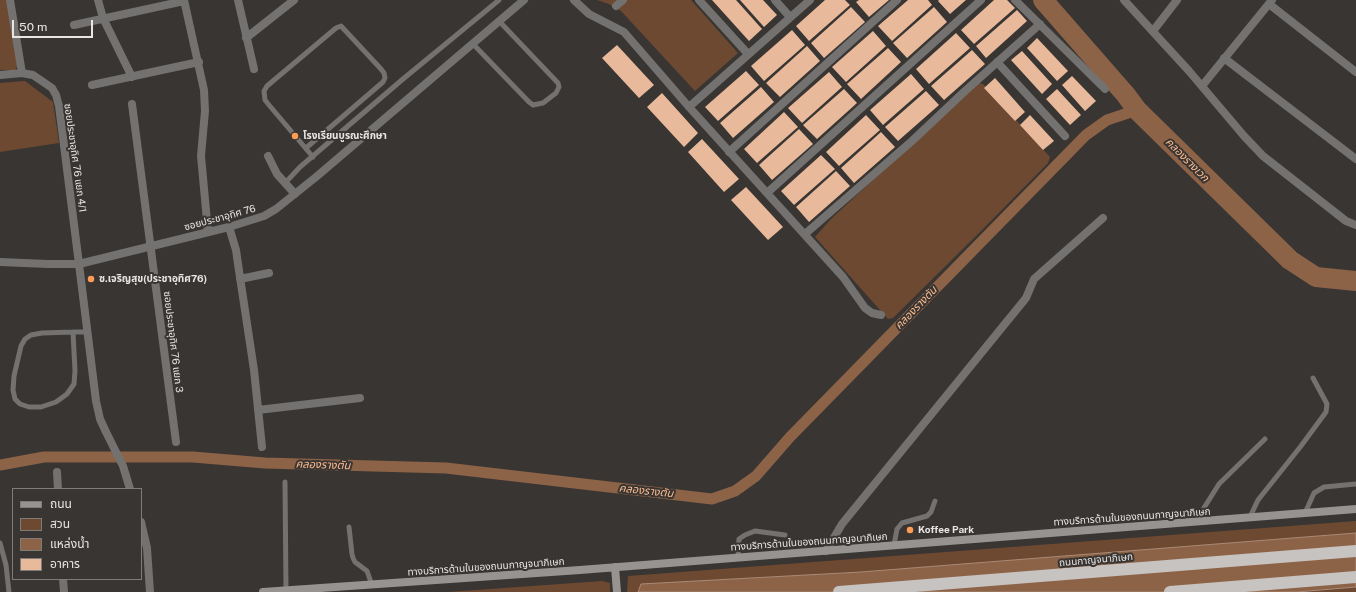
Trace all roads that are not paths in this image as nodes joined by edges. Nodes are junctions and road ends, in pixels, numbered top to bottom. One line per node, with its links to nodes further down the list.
1 (10, 0): 32 (street)
2 (98, 0): 19 (street)
3 (238, 0): 24 (street)
4 (294, 0): 24 (street)
5 (499, 0): 44 (lane)
6 (523, 0): 20 (street, ซอยประชาอุทิศ 76)
7 (574, 0): 39 (street)
8 (699, 0): 26 (street)
9 (775, 0): 18 (street)
10 (810, 0): 18 (street)
11 (897, 0): 42 (street)
12 (981, 0): 47 (street)
13 (1015, 0): 21 (street)
14 (1124, 0): 23 (street)
15 (1177, 0): 23 (street)
16 (184, 1): 19 (street); 28 (street)
17 (1270, 2): 27 (street); 31 (street)
18 (790, 17): 26 (street)
19 (103, 18): 22 (street); 34 (street)
20 (499, 21): 25 (street, ซอยประชาอุทิศ 76); 25 (lane)
21 (1040, 24): 29 (street); 37 (street)
22 (74, 25)
23 (1154, 31): 36 (street)
24 (246, 38): 30 (street)
25 (473, 44): 48 (street, ซอยประชาอุทิศ 76)
26 (748, 54): 39 (street)
27 (1224, 58): 36 (street); 45 (street)
28 (199, 62): 34 (street); 52 (street)
29 (996, 62): 40 (street); 53 (street)
30 (254, 70)
31 (1356, 72)
32 (22, 73): 33 (street, ซอยประชาอุทิศ 76 แยก 4/1); 56 (street, ซอยประชาอุทิศ 76 แยก 4/1)
33 (0, 75)
34 (132, 76): 35 (street)
35 (92, 85)
36 (1202, 86): 50 (street)
37 (1105, 90)
38 (132, 104): 54 (street, ซอยประชาอุทิศ 76 แยก 3)
39 (689, 107): 42 (street)
40 (1065, 136)
41 (306, 148): 41 (lane); 44 (lane)
42 (729, 152): 47 (street)
43 (268, 156): 46 (street)
44 (313, 157): 46 (lane)
45 (1356, 159)
46 (286, 182): 48 (street)
47 (767, 193): 53 (street)
48 (295, 194): 51 (street, ซอยประชาอุทิศ 76)
49 (1103, 218): 83 (street)
50 (1356, 225)
51 (228, 227): 52 (street, ซอยประชาอุทิศ 76); 58 (street)
52 (208, 232): 54 (street, ซอยประชาอุทิศ 76)
53 (805, 234): 59 (street)
54 (151, 245): 56 (street, ซอยประชาอุทิศ 76); 66 (street, ซอยประชาอุทิศ 76 แยก 3)
55 (0, 262): 56 (street, ซอยประชาอุทิศ 76)
56 (79, 264): 61 (street)
57 (269, 273): 58 (street)
58 (240, 279): 64 (street)
59 (881, 315)
60 (73, 332): 60 (lane); 61 (lane)
61 (87, 332): 72 (street)
62 (1312, 378): 76 (lane)
63 (360, 398): 64 (street)
64 (258, 410): 67 (street)
65 (1265, 439): 77 (lane)
66 (176, 442)
67 (262, 447)
68 (57, 472): 71 (street)
69 (285, 482): 91 (lane)
70 (1356, 484): 75 (lane)
71 (58, 488)
72 (130, 488)
73 (935, 501): 82 (lane)
74 (1356, 509): 75 (main road, ทางบริการด้านในของถนนกาญจนาภิเษก)
75 (1305, 513): 76 (main road, ทางบริการด้านในของถนนกาญจนาภิเษก)
76 (1250, 517): 77 (main road, ทางบริการด้านในของถนนกาญจนาภิเษก)
77 (1195, 522): 82 (main road, ทางบริการด้านในของถนนกาญจนาภิเษก)
78 (142, 526): 94 (street)
79 (349, 527): 89 (lane)
80 (785, 535): 85 (lane)
81 (0, 543): 92 (lane)
82 (894, 545): 83 (main road, ทางบริการด้านในของถนนกาญจนาภิเษก)
83 (826, 550): 85 (main road, ทางบริการด้านในของถนนกาญจนาภิเษก)
84 (1356, 551): 97 (highway, ถนนกาญจนาภิเษก)
85 (738, 557): 86 (main road, ทางบริการด้านในของถนนกาญจนาภิเษก)
86 (615, 567): 89 (main road, ทางบริการด้านในของถนนกาญจนาภิเษก); 96 (main road)
87 (1356, 577): 98 (highway)
88 (63, 580): 93 (street)
89 (372, 584): 90 (main road, ทางบริการด้านในของถนนกาญจนาภิเษก)
90 (346, 589): 91 (main road, ทางบริการด้านในของถนนกาญจนาภิเษก)
91 (286, 590): 95 (main road, ทางบริการด้านในของถนนกาญจนาภิเษก)
92 (10, 592)
93 (64, 592)
94 (150, 592)
95 (263, 592)
96 (617, 592)
97 (839, 592)
98 (1170, 592)

